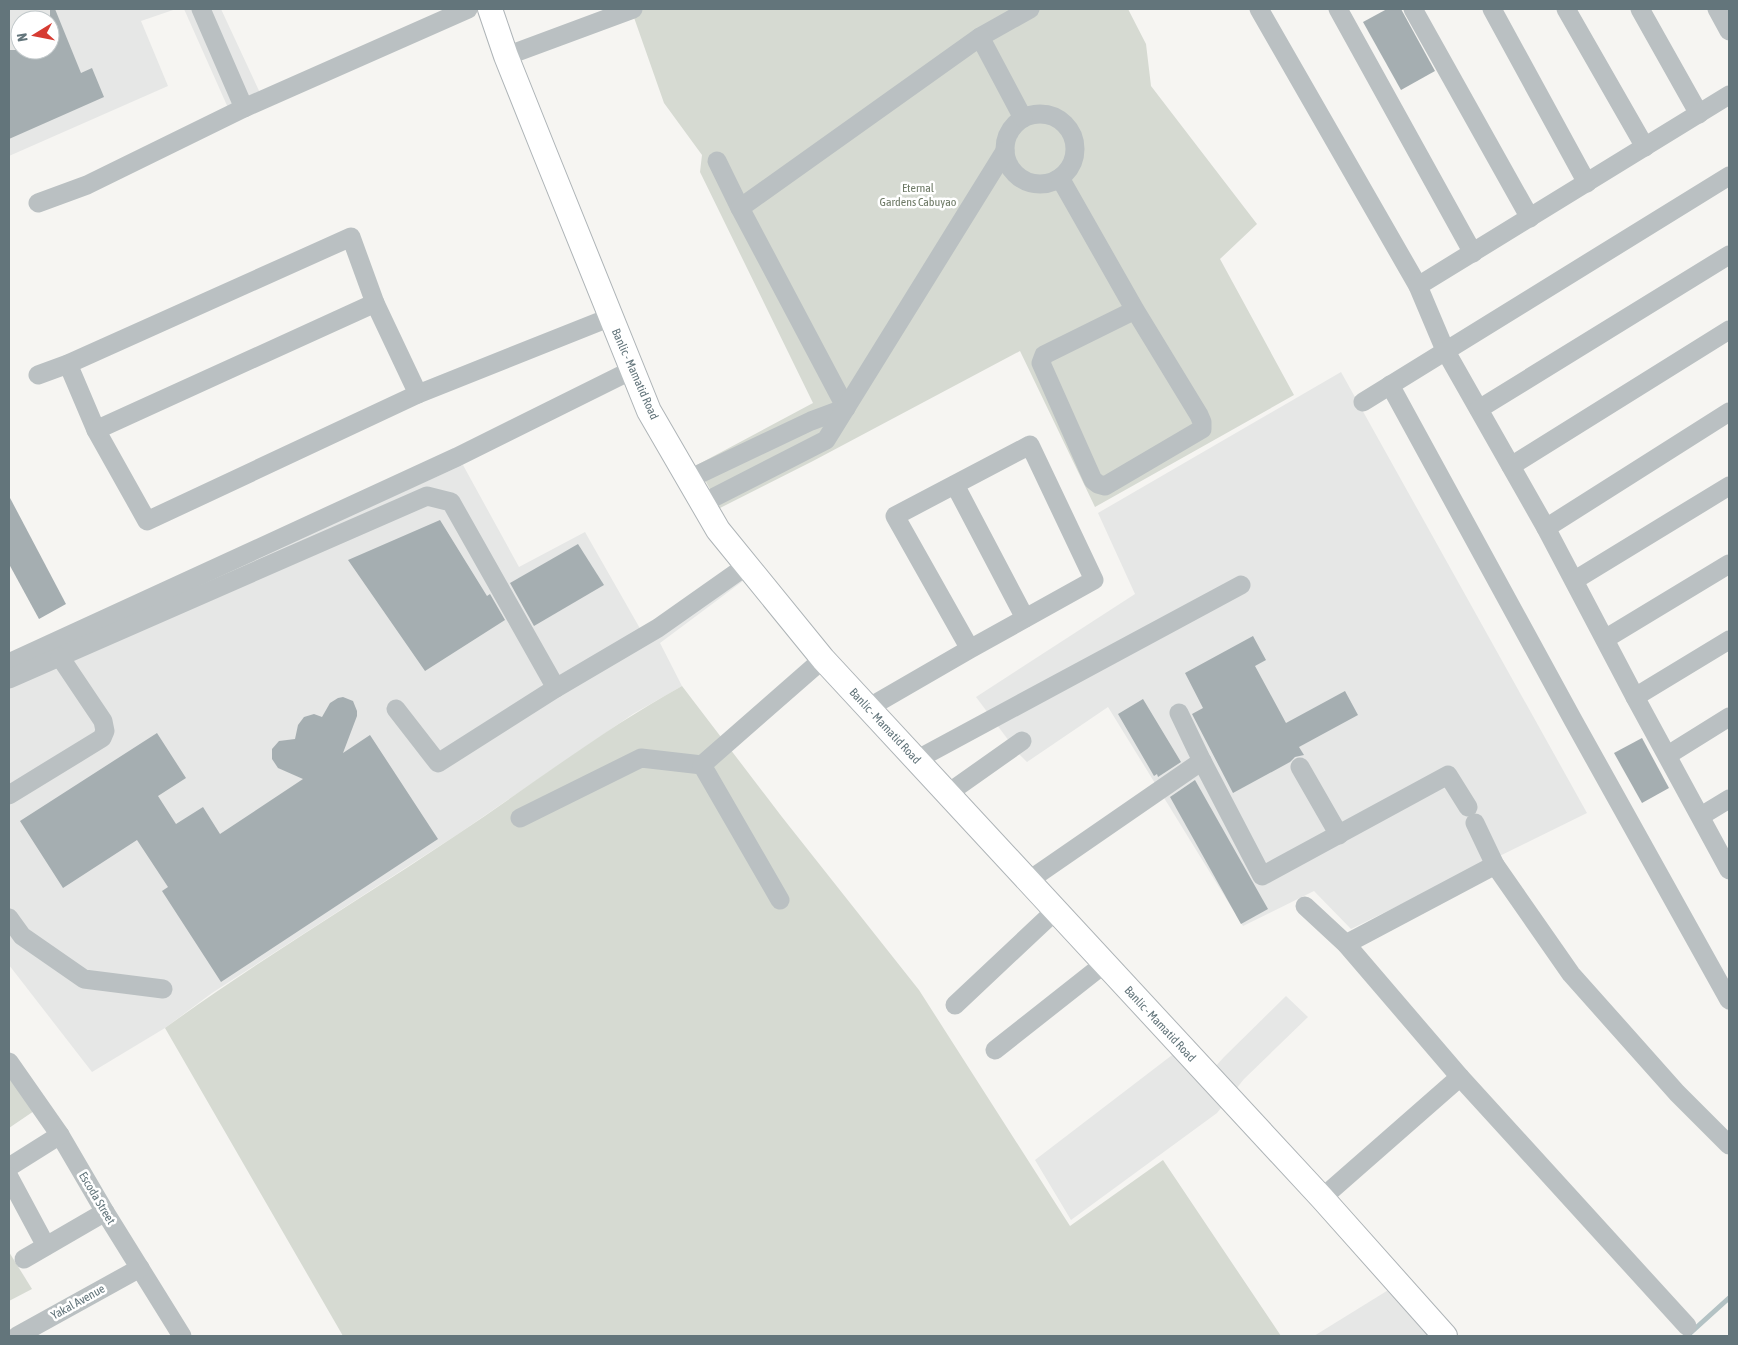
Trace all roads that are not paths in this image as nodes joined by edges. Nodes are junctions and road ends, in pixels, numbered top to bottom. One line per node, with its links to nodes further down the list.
1 (202, 9): 17 (street)
2 (468, 9): 17 (street)
3 (490, 9): 15 (main road, Banlic - Mamatid Road)
4 (633, 9): 15 (street)
5 (1030, 9): 14 (street)
6 (1259, 9): 31 (street)
7 (1338, 9): 29 (street)
8 (1413, 9): 28 (street)
9 (1492, 9): 25 (street)
10 (1566, 9): 20 (street)
11 (1640, 9): 18 (street)
12 (1716, 9): 13 (street)
13 (1729, 31)
14 (980, 37): 19 (street); 27 (street)
15 (506, 56): 34 (main road, Banlic - Mamatid Road)
16 (1729, 95): 18 (street)
17 (244, 108): 26 (street)
18 (1699, 114): 20 (street)
19 (1023, 118): 21 (street); 24 (street)
20 (1645, 147): 25 (street)
21 (1005, 151): 24 (street); 43 (street)
22 (717, 161): 27 (street)
23 (1729, 176): 36 (street)
24 (1060, 178): 33 (street)
25 (1587, 183): 28 (street)
26 (38, 203)
27 (740, 208): 43 (street)
28 (1530, 218): 29 (street)
29 (1473, 252): 31 (street)
30 (1729, 255): 44 (street)
31 (1418, 286): 36 (street)
32 (376, 303): 37 (street); 41 (street); 46 (street)
33 (1134, 310): 33 (street)
34 (610, 317): 38 (main road, Banlic - Mamatid Road); 41 (street)
35 (1729, 330): 47 (street)
36 (1445, 350): 40 (street); 44 (street)
37 (68, 364): 39 (street); 46 (street)
38 (632, 370): 48 (main road, Banlic - Mamatid Road); 63 (street)
39 (38, 375)
40 (1390, 385): 42 (street); 93 (street)
41 (418, 394): 46 (street)
42 (1363, 402)
43 (846, 408): 48 (street); 51 (street)
44 (1479, 409): 47 (street)
45 (1729, 412): 52 (street)
46 (96, 430)
47 (1511, 466): 52 (street)
48 (689, 479): 51 (main road, Banlic - Mamatid Road)
49 (956, 485): 57 (street); 57 (street); 60 (street)
50 (1729, 486): 55 (street)
51 (703, 503): 54 (main road, Banlic - Mamatid Road)
52 (1546, 528): 55 (street)
53 (1729, 564): 58 (street)
54 (746, 566): 62 (main road, Banlic - Mamatid Road); 65 (street)
55 (1575, 580): 58 (street)
56 (1241, 586): 73 (street)
57 (1025, 618): 60 (street)
58 (1605, 639): 66 (street)
59 (1729, 640): 66 (street)
60 (970, 649): 67 (street)
61 (60, 657): 64 (street); 65 (street); 78 (street)
62 (823, 659): 67 (main road, Banlic - Mamatid Road); 75 (street)
63 (9, 663)
64 (9, 679)
65 (556, 688): 68 (street)
66 (1635, 697): 72 (street)
67 (868, 708): 73 (main road, Banlic - Mamatid Road)
68 (396, 709)
69 (1179, 713): 74 (street)
70 (1729, 717): 72 (street)
71 (1022, 741): 77 (street)
72 (1668, 755): 80 (street)
73 (916, 760): 77 (main road, Banlic - Mamatid Road)
74 (1202, 761): 82 (street); 85 (street)
75 (702, 765): 81 (street); 86 (street)
76 (1300, 767): 82 (street)
77 (947, 794): 85 (main road, Banlic - Mamatid Road)
78 (9, 795)
79 (1729, 799): 80 (street)
80 (1701, 816): 84 (street)
81 (520, 818)
82 (1340, 835): 83 (street)
83 (1495, 865): 90 (street); 99 (street)
84 (1729, 870)
85 (1028, 881): 88 (main road, Banlic - Mamatid Road)
86 (780, 900)
87 (1305, 906): 90 (street)
88 (1055, 911): 91 (main road, Banlic - Mamatid Road); 94 (street)
89 (9, 918): 92 (street)
90 (1346, 944): 97 (street)
91 (1104, 964): 95 (street); 102 (main road, Banlic - Mamatid Road)
92 (163, 990)
93 (1729, 1000)
94 (955, 1005)
95 (995, 1050)
96 (9, 1062): 98 (street, Escoda Street)
97 (1460, 1077): 102 (street); 107 (street)
98 (60, 1135): 100 (street); 103 (street, Escoda Street)
99 (1729, 1146)
100 (9, 1167)
101 (9, 1177): 104 (street)
102 (1322, 1198): 110 (main road, Banlic - Mamatid Road)
103 (105, 1212): 104 (street); 106 (street, Escoda Street)
104 (46, 1246): 105 (street)
105 (24, 1259)
106 (140, 1268): 108 (street, Yakal Avenue); 109 (street, Escoda Street)
107 (1687, 1326)
108 (17, 1336)
109 (182, 1336)
110 (1446, 1336)

